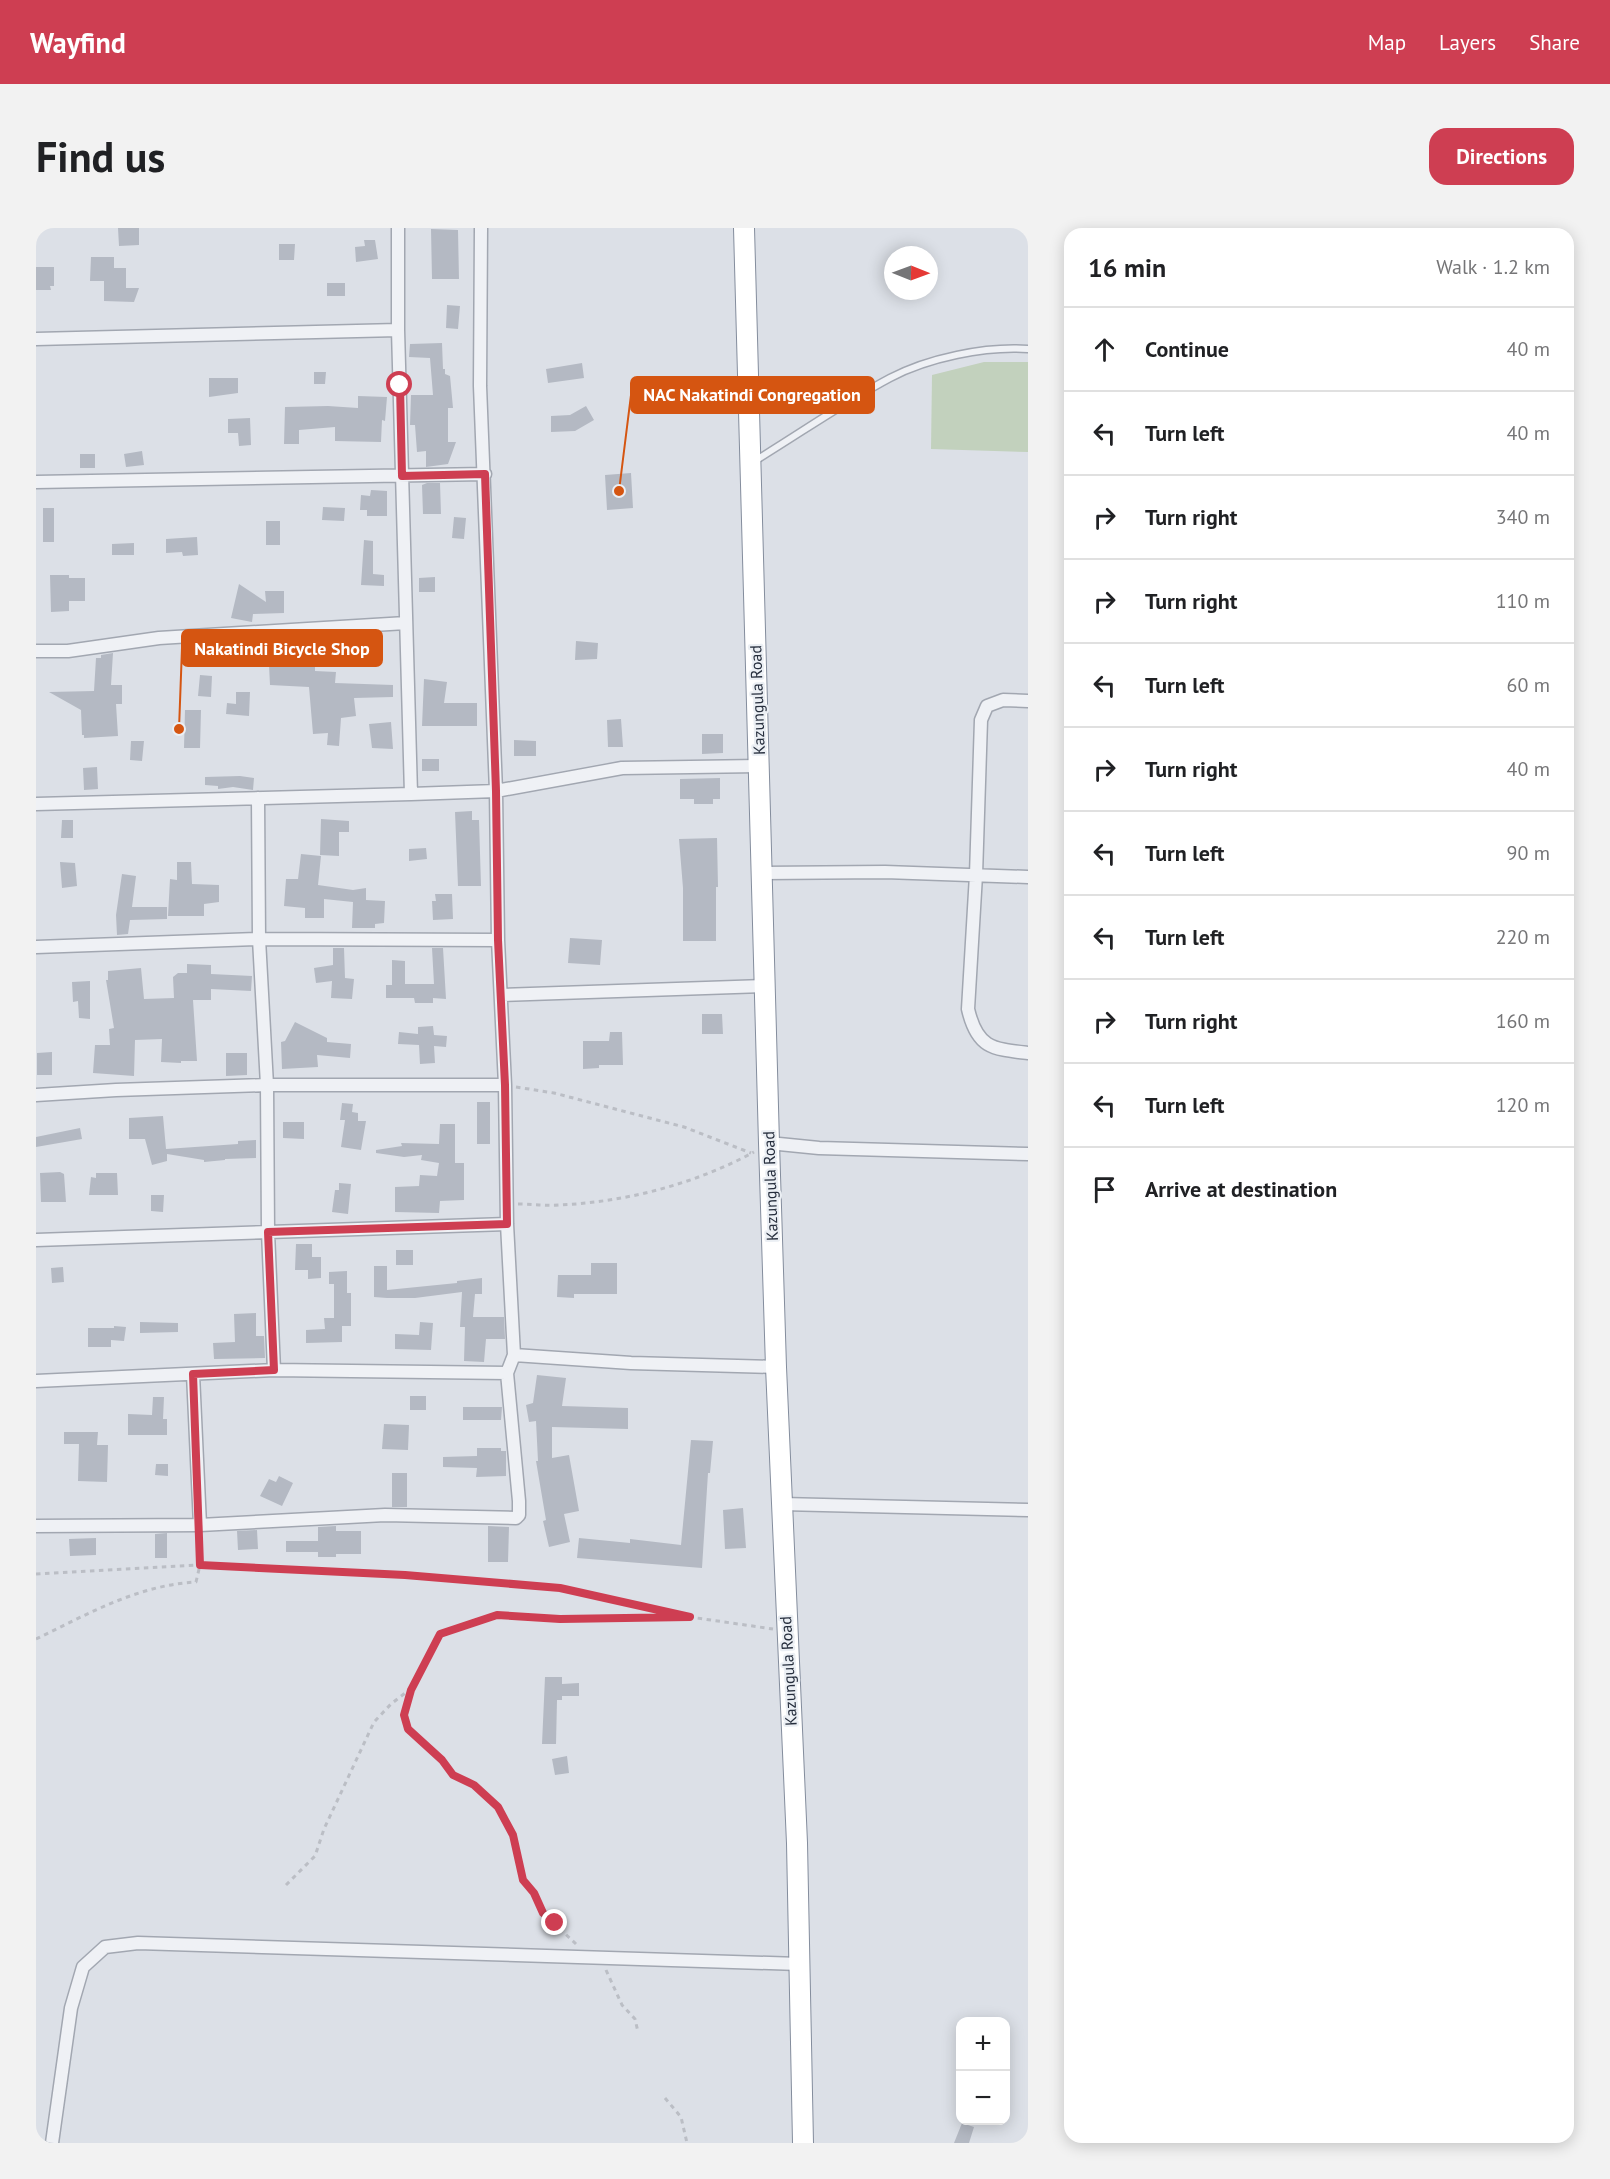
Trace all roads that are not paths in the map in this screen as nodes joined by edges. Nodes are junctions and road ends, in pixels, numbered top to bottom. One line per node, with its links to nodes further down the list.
1 (398, 228): 4 (street)
2 (481, 228): 8 (street)
3 (744, 228): 7 (highway, Kazungula Road)
4 (398, 330): 5 (street); 9 (street)
5 (36, 339)
6 (1028, 349): 7 (lane)
7 (749, 464): 14 (highway, Kazungula Road)
8 (485, 474): 9 (street); 15 (street)
9 (402, 476): 10 (street); 11 (street)
10 (36, 482)
11 (406, 623): 12 (street); 16 (street)
12 (36, 651)
13 (1028, 701): 20 (street)
14 (759, 766): 15 (street); 19 (highway, Kazungula Road)
15 (496, 791): 16 (street); 23 (street)
16 (411, 794): 17 (street)
17 (258, 798): 18 (street); 22 (street)
18 (36, 804)
19 (763, 873): 20 (street); 25 (highway, Kazungula Road)
20 (976, 875): 21 (street); 27 (street)
21 (1028, 877)
22 (259, 939): 23 (street); 24 (street); 28 (street)
23 (498, 940): 26 (street)
24 (36, 947)
25 (766, 986): 26 (street); 31 (highway, Kazungula Road)
26 (501, 995): 29 (street)
27 (1028, 1053)
28 (267, 1085): 29 (street); 30 (street); 34 (street)
29 (505, 1085): 33 (street)
30 (36, 1095)
31 (760, 1148): 32 (street); 37 (highway, Kazungula Road)
32 (1028, 1154)
33 (507, 1224): 34 (street); 36 (street)
34 (268, 1232): 35 (street); 38 (street)
35 (36, 1240)
36 (514, 1355): 37 (street); 40 (street)
37 (776, 1367): 42 (highway, Kazungula Road)
38 (274, 1370): 39 (street); 40 (street)
39 (193, 1374): 41 (street); 44 (street)
40 (507, 1374): 44 (street)
41 (36, 1381)
42 (782, 1504): 43 (street); 46 (highway, Kazungula Road)
43 (1028, 1510)
44 (200, 1525): 45 (street)
45 (36, 1526)
46 (799, 1964): 47 (street); 48 (highway, Kazungula Road)
47 (52, 2143)
48 (803, 2143)

